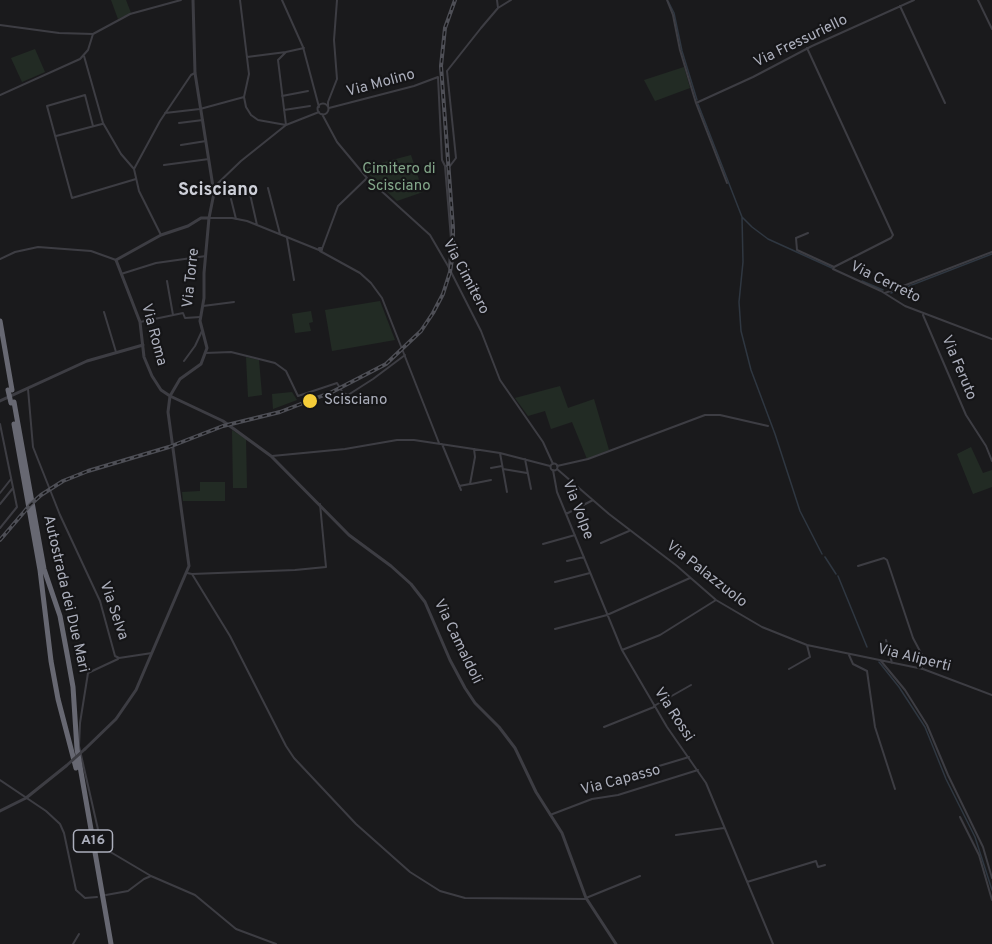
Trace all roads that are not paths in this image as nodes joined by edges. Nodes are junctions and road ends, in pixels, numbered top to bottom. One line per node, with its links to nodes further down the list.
1 (181, 0): 15 (street)
2 (193, 0): 23 (street, Via Torre)
3 (240, 0): 22 (street)
4 (282, 0): 16 (street)
5 (337, 0): 26 (street)
6 (497, 0): 12 (street)
7 (511, 0): 12 (street)
8 (667, 0): 30 (street)
9 (914, 0): 11 (street, Via Fressuriello)
10 (978, 0): 14 (street)
11 (900, 6): 18 (street, Via Fressuriello); 31 (street)
12 (498, 9): 51 (street)
13 (0, 25): 15 (street)
14 (992, 29)
15 (93, 34): 21 (street)
16 (302, 44): 17 (street); 19 (street)
17 (304, 48): 19 (street); 29 (street)
18 (807, 48): 30 (street, Via Fressuriello); 75 (street)
19 (297, 49): 20 (street)
20 (286, 52): 22 (street); 27 (street)
21 (84, 56): 25 (street); 42 (street)
22 (247, 57): 28 (street)
23 (195, 73): 35 (street, Via Torre); 38 (street)
24 (308, 92): 27 (street)
25 (0, 94)
26 (332, 95): 32 (street); 36 (street)
27 (282, 96): 37 (street)
28 (244, 97): 35 (street); 44 (street)
29 (317, 100): 32 (street); 34 (street)
30 (696, 103): 57 (street)
31 (945, 103)
32 (324, 104): 34 (street); 36 (street)
33 (310, 106): 37 (street)
34 (319, 107): 39 (street)
35 (200, 109): 38 (street); 40 (street, Via Torre)
36 (328, 109): 39 (street); 41 (street); 51 (street, Via Molino)
37 (284, 110): 44 (street)
38 (165, 113): 52 (street)
39 (320, 113): 41 (street, Via Cimitero); 44 (street)
40 (203, 120): 43 (street); 47 (street, Via Torre)
41 (327, 122): 53 (street, Via Cimitero)
42 (103, 123): 45 (street); 52 (street)
43 (179, 123)
44 (286, 125): 58 (street)
45 (93, 126): 46 (street); 46 (street)
46 (56, 136): 54 (street)
47 (207, 141): 48 (street); 49 (street, Via Torre)
48 (181, 146)
49 (209, 159): 50 (street); 58 (street, Via Torre)
50 (164, 165)
51 (445, 166): 74 (street)
52 (134, 169): 54 (street)
53 (366, 176): 55 (street); 56 (street, Via Cimitero)
54 (136, 179): 67 (street)
55 (363, 183): 56 (street); 69 (street)
56 (374, 183): 74 (street, Via Cimitero)
57 (727, 183)
58 (214, 187): 62 (street, Via Torre)
59 (268, 188): 66 (street)
60 (250, 194): 64 (street)
61 (231, 199): 63 (street)
62 (209, 218): 63 (street); 67 (street); 71 (street, Via Torre)
63 (236, 219): 64 (street)
64 (257, 225): 66 (street)
65 (808, 233): 75 (street, Via Cerreto)
66 (280, 234): 68 (street)
67 (161, 235): 73 (street)
68 (287, 237): 69 (street); 77 (street)
69 (321, 248): 94 (street)
70 (992, 252): 79 (street)
71 (206, 256): 76 (street); 81 (street, Via Torre)
72 (0, 259): 73 (street)
73 (116, 260): 76 (street, Via Roma)
74 (448, 266): 109 (street, Via Cimitero)
75 (834, 267): 79 (street, Via Cerreto)
76 (121, 274): 86 (street, Via Roma)
77 (294, 280)
78 (167, 281): 84 (street)
79 (884, 293): 83 (street, Via Cerreto)
80 (234, 302): 81 (street)
81 (203, 306): 85 (street, Via Torre)
82 (104, 312): 92 (street)
83 (923, 314): 89 (street, Via Cerreto); 108 (street, Via Feruto)
84 (173, 315): 85 (street); 86 (street)
85 (200, 317): 88 (street, Via Torre)
86 (140, 322): 91 (street, Via Roma)
87 (0, 324): 97 (highway, Autostrada dei Due Mari / A16)
88 (202, 330): 93 (street, Via Torre); 95 (street)
89 (992, 339)
90 (0, 342): 97 (highway, Autostrada dei Due Mari / A16)
91 (142, 345): 92 (street); 98 (street, Via Roma)
92 (116, 352): 96 (street)
93 (205, 353): 94 (street); 98 (street)
94 (405, 355): 103 (street)
95 (184, 361)
96 (28, 389): 97 (street); 147 (street, Via Selva)
97 (12, 392): 100 (highway, Autostrada dei Due Mari / A16, bridge)
98 (170, 396): 106 (street, Via Camaldoli); 134 (street)
99 (0, 401): 100 (street)
100 (10, 401): 178 (highway, Autostrada dei Due Mari / A16); 178 (highway, Autostrada dei Due Mari / A16)
101 (0, 424): 115 (street)
102 (768, 426): 111 (street)
103 (440, 444): 104 (street); 106 (street); 117 (street)
104 (474, 449): 105 (street); 117 (street)
105 (500, 453): 107 (street); 110 (street)
106 (272, 456): 124 (street, Via Camaldoli)
107 (525, 459): 109 (street); 114 (street)
108 (992, 461)
109 (551, 465): 111 (street, Via Palazzuolo); 113 (street, Via Cimitero)
110 (503, 467): 112 (street); 114 (street); 120 (street)
111 (557, 467): 113 (street); 122 (street, Via Palazzuolo)
112 (491, 468)
113 (553, 470): 125 (street, Via Volpe)
114 (528, 474): 119 (street)
115 (11, 479): 118 (street); 121 (street)
116 (491, 480): 117 (street)
117 (470, 484)
118 (13, 488): 123 (street); 126 (street)
119 (531, 489)
120 (507, 492)
121 (0, 494)
122 (593, 500): 125 (street); 127 (street, Via Palazzuolo)
123 (0, 504)
124 (320, 504): 134 (street); 163 (street, Via Camaldoli)
125 (566, 514): 128 (street, Via Volpe)
126 (0, 528)
127 (630, 531): 129 (street); 136 (street, Via Palazzuolo)
128 (575, 535): 130 (street); 131 (street, Via Volpe)
129 (601, 543)
130 (543, 544)
131 (584, 557): 132 (street); 135 (street, Via Rossi)
132 (567, 561)
133 (858, 566): 151 (street)
134 (189, 573): 144 (street); 174 (street)
135 (591, 573): 137 (street); 139 (street, Via Rossi)
136 (691, 577): 138 (street, Via Palazzuolo); 139 (street)
137 (555, 582)
138 (716, 600): 142 (street, Via Palazzuolo); 143 (street)
139 (607, 615): 140 (street); 143 (street, Via Rossi)
140 (555, 629)
141 (886, 640): 149 (street)
142 (807, 645): 145 (street, Via Palazzuolo); 150 (street)
143 (622, 650): 154 (street, Via Rossi)
144 (153, 653): 147 (street, Via Selva); 161 (street, bridge)
145 (849, 655): 146 (street, Via Palazzuolo); 160 (street)
146 (863, 657): 148 (street, Via Aliperti)
147 (119, 658): 168 (street)
148 (881, 661): 149 (street, Via Aliperti); 170 (street)
149 (892, 663): 151 (street, Via Aliperti)
150 (789, 669)
151 (922, 669): 153 (street, Via Aliperti)
152 (691, 685): 154 (street)
153 (992, 695)
154 (654, 706): 155 (street); 156 (street, Via Rossi)
155 (604, 727)
156 (689, 757): 157 (street, Via Rossi); 158 (street)
157 (698, 770): 163 (street, Via Capasso); 165 (street, Via Rossi)
158 (629, 775)
159 (0, 780): 161 (street)
160 (895, 789)
161 (26, 798): 162 (street); 173 (street)
162 (0, 811)
163 (550, 815): 174 (street, Via Camaldoli)
164 (960, 817): 175 (street)
165 (725, 828): 166 (street); 171 (street, Via Rossi)
166 (676, 835)
167 (825, 865): 171 (street)
168 (152, 876): 172 (street); 179 (street)
169 (640, 876): 174 (street)
170 (992, 878)
171 (747, 882): 181 (street, Via Rossi)
172 (106, 895)
173 (97, 897)
174 (586, 898): 180 (street, Via Camaldoli)
175 (992, 900)
176 (79, 934): 177 (street)
177 (73, 944)
178 (110, 944)
179 (276, 944)
180 (616, 944)
181 (773, 944)

